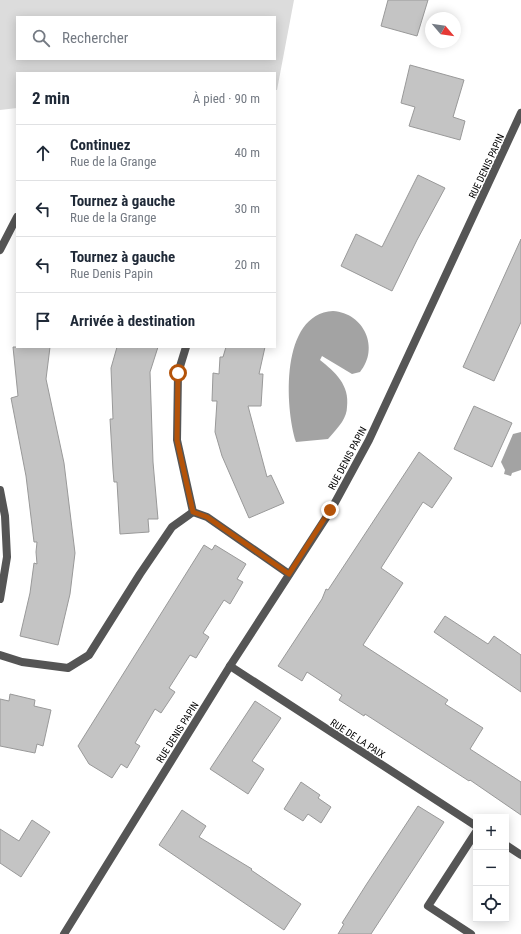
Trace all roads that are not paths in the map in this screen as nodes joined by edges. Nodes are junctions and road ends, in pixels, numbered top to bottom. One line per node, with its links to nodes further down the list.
1 (521, 113): 7 (street, RUE DENIS PAPIN)
2 (16, 219): 3 (street)
3 (0, 250)
4 (186, 348): 6 (street)
5 (0, 490): 8 (street)
6 (193, 512): 7 (street); 9 (street)
7 (289, 574): 10 (street, RUE DENIS PAPIN)
8 (0, 599)
9 (0, 655)
10 (230, 666): 11 (street, RUE DE LA PAIX); 15 (street, RUE DENIS PAPIN)
11 (473, 824)
12 (473, 837): 16 (street)
13 (509, 847): 14 (street)
14 (521, 855)
15 (64, 934)
16 (470, 934)

